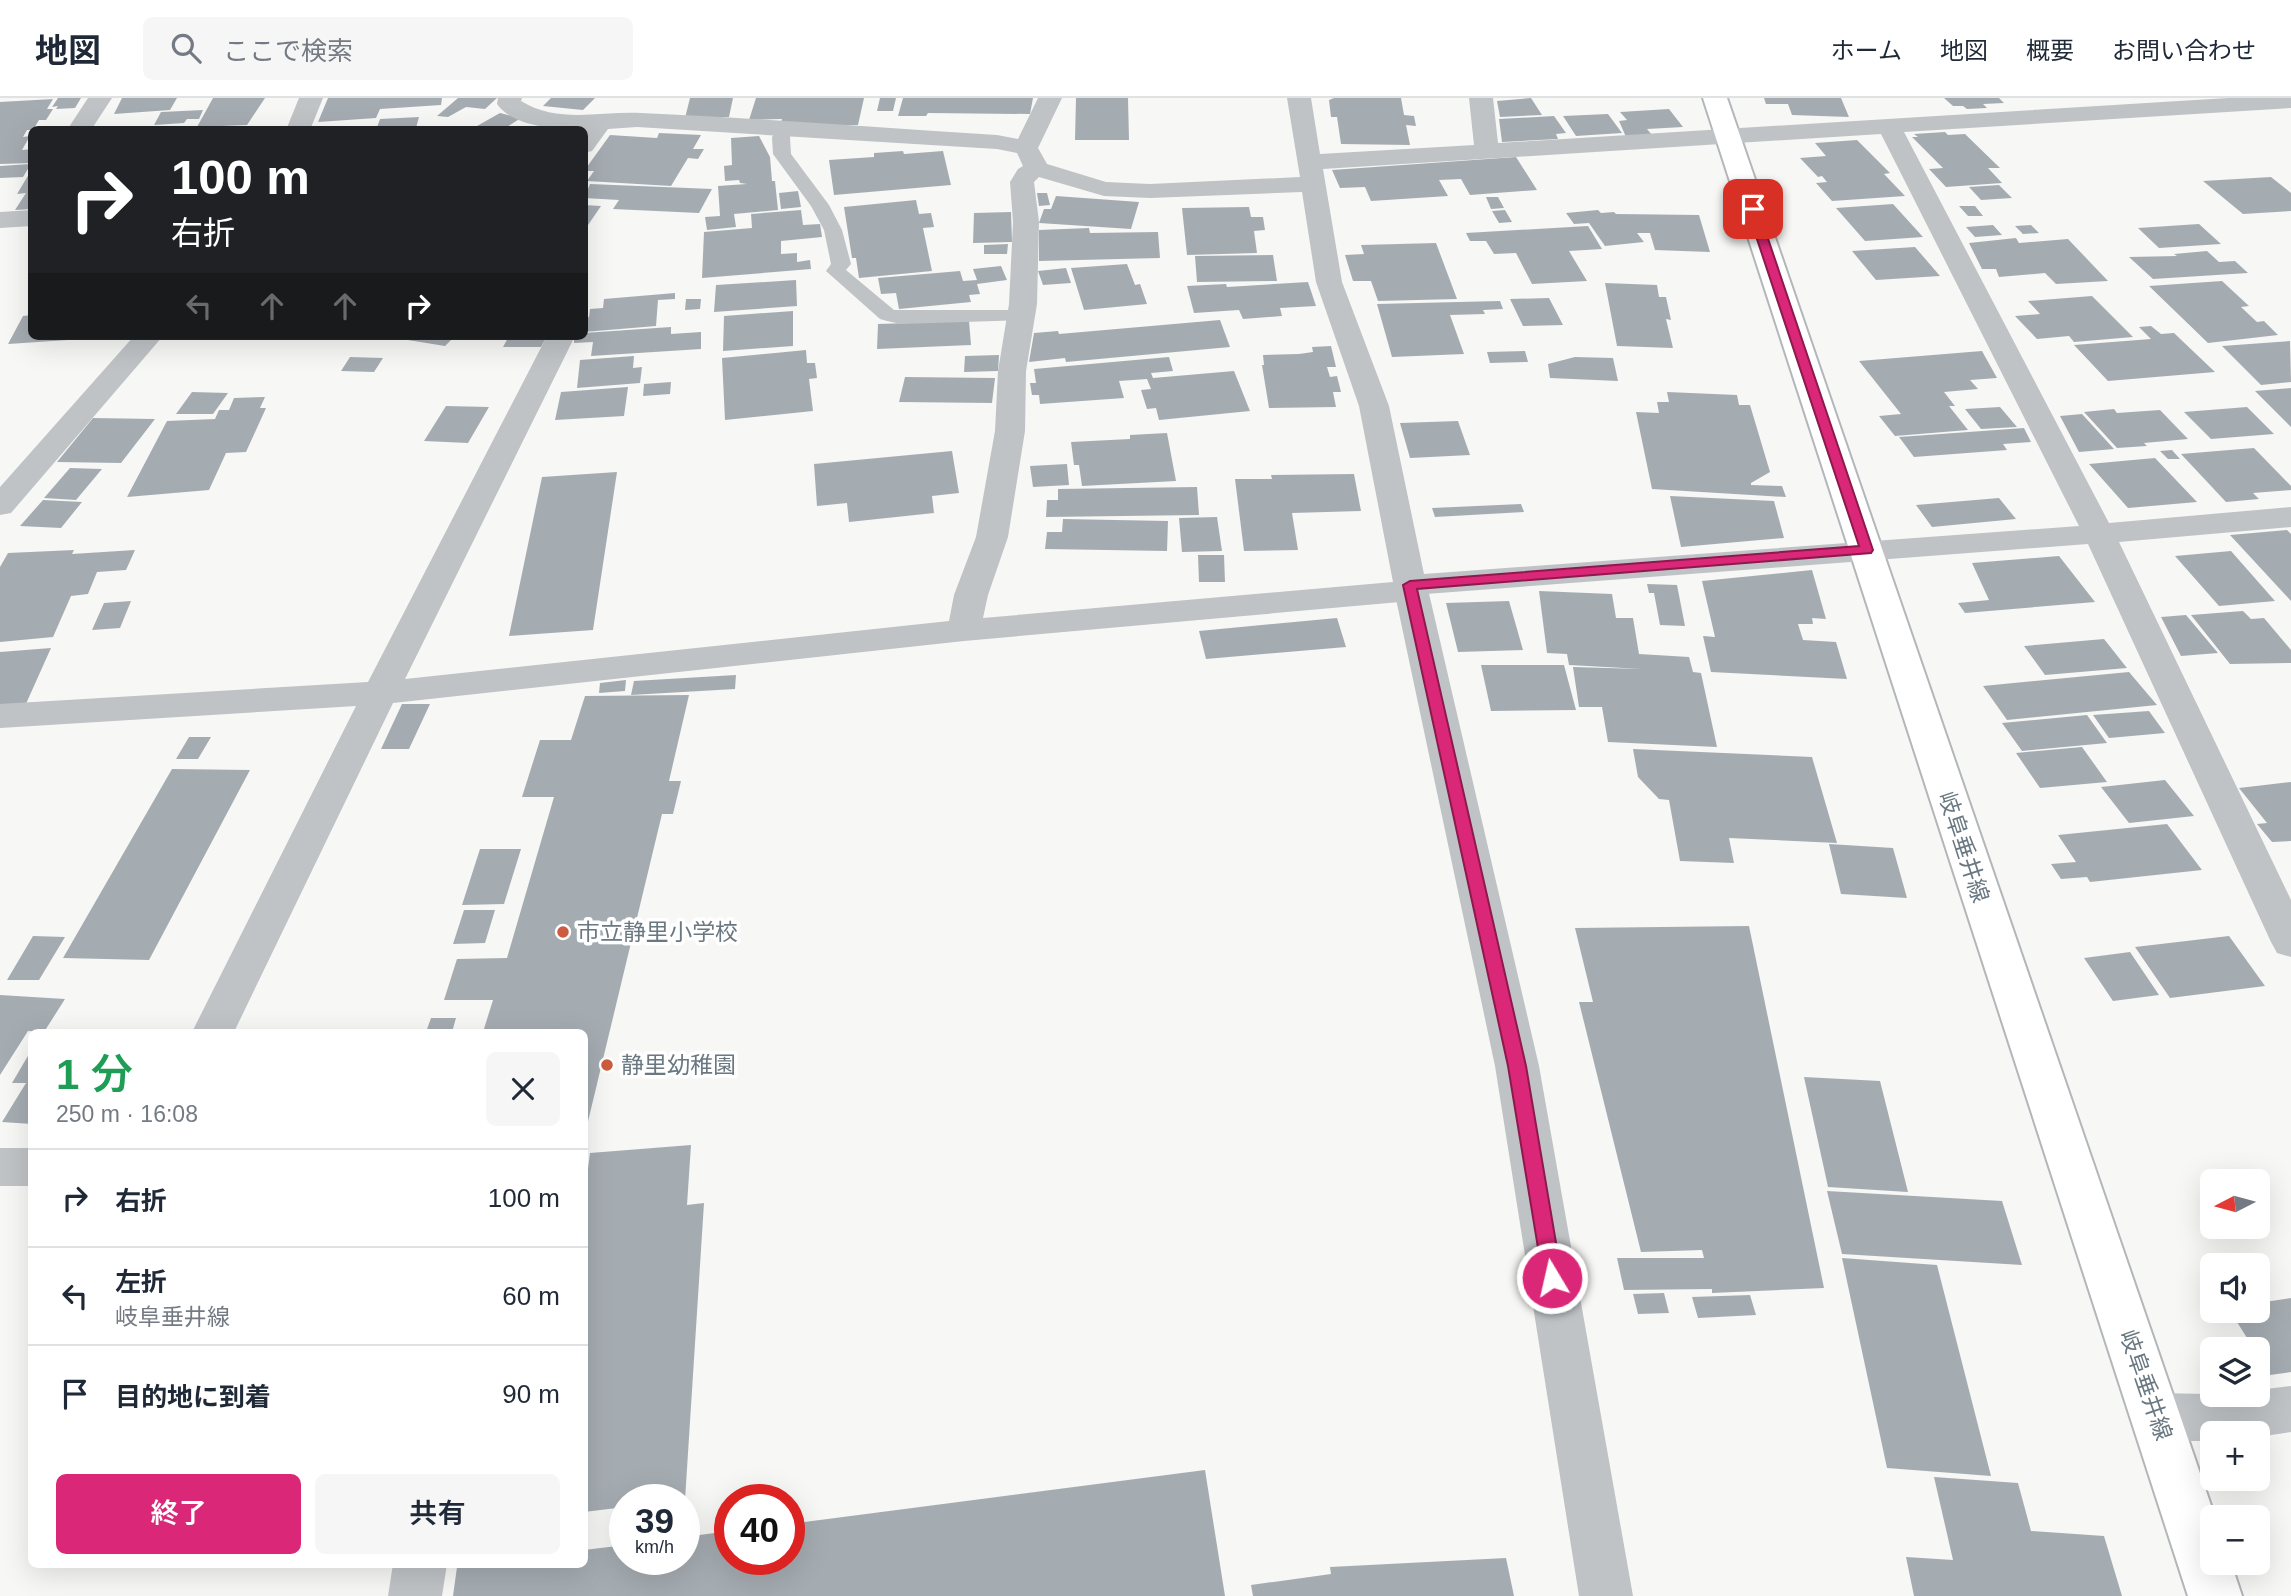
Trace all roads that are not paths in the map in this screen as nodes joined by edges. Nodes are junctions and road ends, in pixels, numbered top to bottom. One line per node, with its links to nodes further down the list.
1 (100, 98): 11 (street)
2 (311, 98): 12 (street)
3 (510, 98): 9 (street)
4 (1050, 98): 17 (street)
5 (1299, 98): 18 (street)
6 (1481, 98): 16 (street)
7 (1715, 98): 14 (main road, 岐阜垂井線)
8 (2281, 104): 10 (street)
9 (601, 122): 13 (street); 15 (street)
10 (1888, 125): 14 (street); 26 (street)
11 (82, 126)
12 (300, 126)
13 (785, 131): 17 (street); 21 (lane)
14 (1728, 137): 16 (street); 27 (main road, 岐阜垂井線)
15 (588, 140)
16 (1488, 152): 18 (street)
17 (1031, 159): 18 (street); 21 (street)
18 (1312, 173): 28 (street)
19 (28, 218): 20 (street)
20 (0, 220)
21 (1021, 316): 29 (street)
22 (145, 340): 24 (street)
23 (559, 340): 30 (street)
24 (0, 506)
25 (2291, 517): 26 (street)
26 (2099, 534): 27 (street); 32 (street)
27 (1866, 550): 28 (street); 37 (main road, 岐阜垂井線)
28 (1410, 588): 29 (street); 40 (street)
29 (964, 630): 30 (street)
30 (380, 694): 31 (street); 33 (street)
31 (0, 716)
32 (2291, 942)
33 (214, 1029)
34 (0, 1167): 35 (street)
35 (28, 1167)
36 (2291, 1409): 37 (street)
37 (2157, 1417): 41 (main road, 岐阜垂井線)
38 (419, 1568): 39 (street)
39 (415, 1596)
40 (1606, 1596)
41 (2215, 1596)

